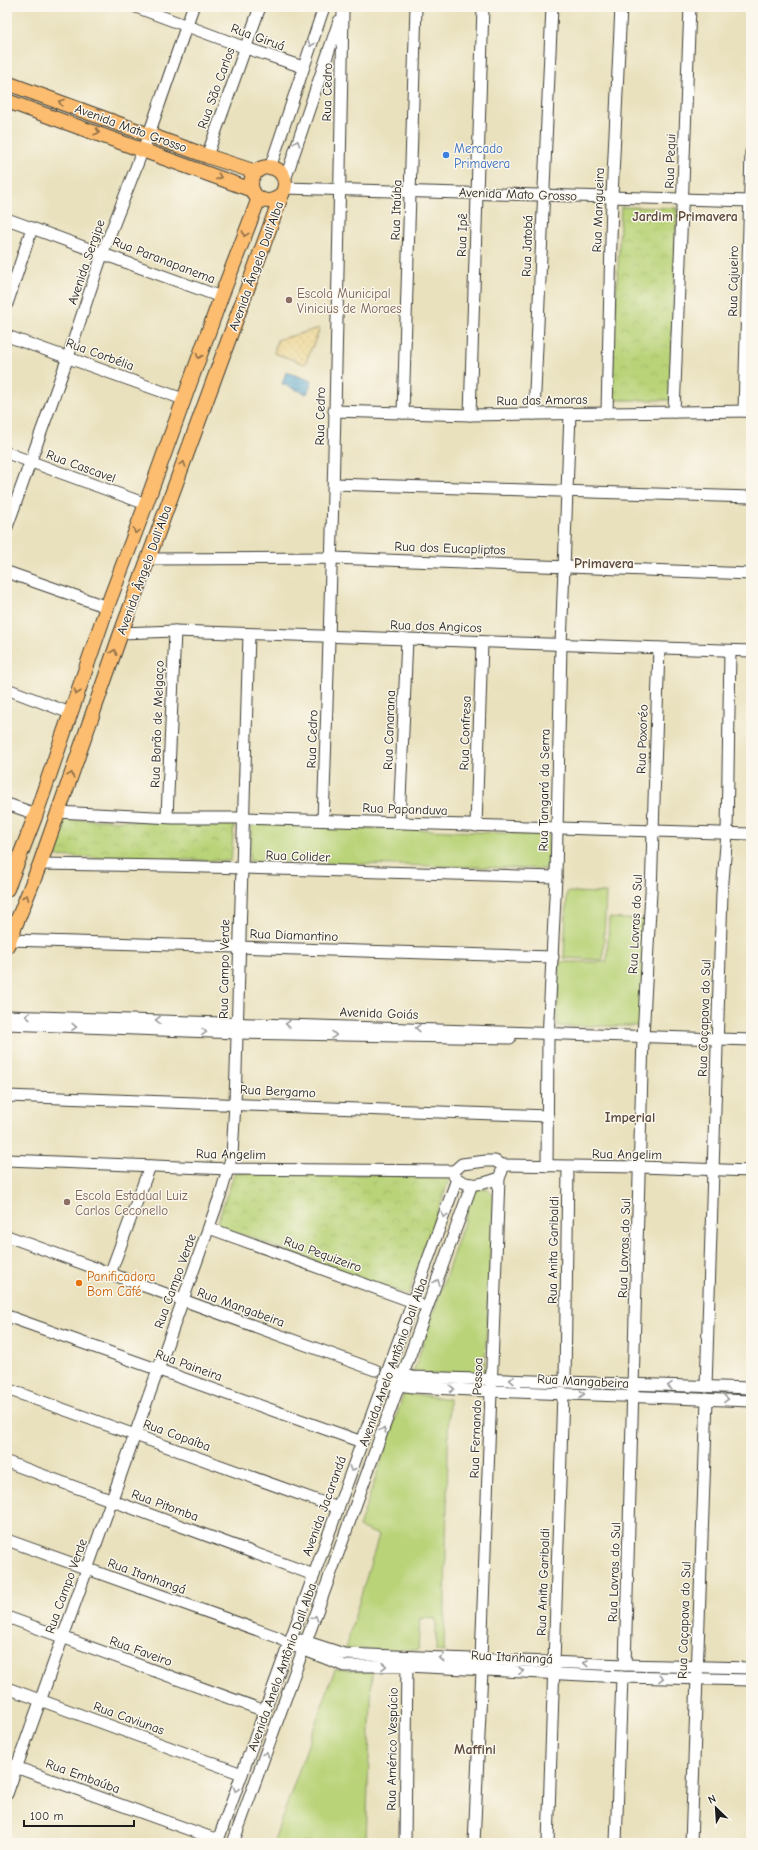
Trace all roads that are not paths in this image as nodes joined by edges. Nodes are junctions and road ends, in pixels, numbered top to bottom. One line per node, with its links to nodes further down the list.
1 (136, 7): 11 (street, Rua Giruá)
2 (193, 7): 11 (street, Avenida Sergipe)
3 (260, 7): 12 (street, Rua São Carlos)
4 (324, 7): 13 (street, one-way to 13)
5 (416, 7): 24 (street, Rua Itaúba)
6 (483, 7): 25 (street, Rua Ipê)
7 (552, 7): 27 (street, Rua Jatobá)
8 (620, 7): 28 (street, Rua Mangueira)
9 (690, 7): 29 (street, Rua Pequi)
10 (344, 9): 22 (street, Avenida Ângelo Dall'Alba, one-way to 10); 23 (street, Rua Cedro)
11 (186, 25): 12 (street, Rua Giruá); 16 (street, Avenida Sergipe)
12 (246, 48): 13 (street, Rua Giruá); 19 (street, Rua São Carlos)
13 (303, 67): 20 (street)
14 (7, 83): 16 (main road, Avenida Mato Grosso, one-way to 14)
15 (7, 101): 17 (main road, Avenida Mato Grosso, one-way to 17)
16 (149, 134): 17 (street, Avenida Sergipe); 19 (main road, Avenida Mato Grosso)
17 (143, 149): 26 (main road, Avenida Mato Grosso, one-way to 26); 33 (street, Avenida Sergipe)
18 (751, 152): 30 (street, Rua Cajueiro)
19 (207, 156): 21 (main road, Avenida Mato Grosso)
20 (270, 168): 21 (main road); 22 (main road)
21 (256, 172): 26 (main road)
22 (284, 187): 23 (street, Avenida Mato Grosso); 26 (main road); 51 (main road, Avenida Ângelo Dall'Alba, one-way to 22)
23 (339, 190): 24 (street, Avenida Mato Grosso); 39 (street, Rua Cedro)
24 (411, 191): 25 (street, Avenida Mato Grosso); 42 (street, Rua Itaúba)
25 (478, 193): 27 (street, Avenida Mato Grosso); 46 (street, Rua Ipê)
26 (256, 194): 34 (main road, Avenida Ângelo Dall'Alba, one-way to 34)
27 (543, 195): 28 (street, Avenida Mato Grosso); 44 (street, Rua Jatobá)
28 (612, 197): 29 (street, Avenida Mato Grosso); 43 (street, Rua Mangueira)
29 (683, 199): 30 (street, Avenida Mato Grosso); 41 (street, Rua Pequi)
30 (750, 201): 40 (street, Rua Cajueiro)
31 (7, 219): 32 (street, Rua Paranapanema)
32 (32, 228): 33 (street, Rua Paranapanema); 35 (street)
33 (103, 252): 34 (street, Rua Paranapanema); 37 (street, Avenida Sergipe)
34 (221, 296): 38 (main road, Avenida Ângelo Dall'Alba, one-way to 38)
35 (7, 304)
36 (7, 336): 37 (street, Rua Corbélia)
37 (68, 357): 38 (street, Rua Corbélia); 48 (street, Avenida Sergipe)
38 (183, 399): 49 (main road, Avenida Ângelo Dall'Alba)
39 (334, 411): 42 (street, Rua das Amoras); 50 (street, Rua Cedro)
40 (748, 411): 41 (street, Rua das Amoras)
41 (674, 412): 43 (street, Rua das Amoras)
42 (403, 413): 46 (street, Rua das Amoras)
43 (607, 413): 45 (street, Rua das Amoras)
44 (534, 414): 45 (street, Rua das Amoras); 46 (street, Rua das Amoras)
45 (570, 414): 52 (street, Rua Tangará da Serra)
46 (470, 415)
47 (7, 453): 48 (street, Rua Cascavel)
48 (30, 462): 54 (street, Rua Cascavel); 55 (street, Avenida Sergipe)
49 (156, 477): 51 (main road); 54 (main road, Avenida Ângelo Dall'Alba)
50 (334, 484): 52 (street); 57 (street, Rua Cedro)
51 (175, 486): 58 (main road, Avenida Ângelo Dall'Alba)
52 (567, 492): 53 (street); 59 (street, Rua Tangará da Serra)
53 (751, 497)
54 (146, 504): 56 (main road, Avenida Ângelo Dall'Alba, one-way to 56)
55 (7, 527)
56 (129, 550): 58 (main road); 62 (main road, Avenida Ângelo Dall'Alba)
57 (333, 558): 58 (street, Rua dos Eucapliptos); 59 (street, Rua dos Eucapliptos); 66 (street, Rua Cedro)
58 (148, 559): 64 (main road, Avenida Ângelo Dall'Alba)
59 (564, 566): 61 (street, Rua dos Eucapliptos); 69 (street, Rua Tangará da Serra)
60 (7, 572): 62 (street)
61 (751, 574)
62 (106, 607): 74 (main road, Avenida Ângelo Dall'Alba, one-way to 74)
63 (175, 631): 64 (street, Rua dos Angicos); 65 (street, Rua dos Angicos); 78 (street, Rua Barão de Melgaço)
64 (121, 633): 76 (main road, Avenida Ângelo Dall'Alba, one-way to 64)
65 (249, 634): 66 (street, Rua dos Angicos); 79 (street, Rua Campo Verde)
66 (330, 636): 67 (street, Rua dos Angicos); 80 (street, Rua Cedro)
67 (407, 638): 68 (street, Rua dos Angicos); 81 (street, Rua Canarana)
68 (482, 642): 69 (street, Rua dos Angicos); 82 (street, Rua Confresa)
69 (561, 645): 70 (street, Rua dos Angicos); 83 (street, Rua Tangará da Serra)
70 (659, 648): 71 (street, Rua dos Angicos); 84 (street, Rua Poxoréo)
71 (730, 650): 72 (street, Rua dos Angicos); 85 (street, Rua Caçapava do Sul)
72 (751, 651)
73 (7, 690): 74 (street)
74 (70, 712): 77 (main road, Avenida Ângelo Dall'Alba)
75 (7, 804): 77 (street)
76 (57, 812): 78 (street, Rua Papanduva); 88 (main road, Avenida Ângelo Dall'Alba)
77 (36, 814): 87 (main road, Avenida Ângelo Dall'Alba)
78 (167, 817): 79 (street, Rua Papanduva)
79 (244, 818): 80 (street, Rua Papanduva); 89 (street, Rua Campo Verde)
80 (324, 820): 81 (street, Rua Papanduva)
81 (399, 823): 82 (street, Rua Papanduva)
82 (476, 826): 83 (street, Rua Papanduva)
83 (557, 827): 84 (street, Rua Papanduva); 90 (street, Rua Tangará da Serra)
84 (653, 831): 85 (street, Rua Papanduva); 99 (street, Rua Lavras do Sul)
85 (727, 833): 86 (street, Rua Papanduva); 101 (street, Rua Caçapava do Sul)
86 (751, 834)
87 (24, 847): 88 (main road); 91 (main road, Avenida Ângelo Dall'Alba)
88 (40, 864): 89 (street, Rua Colider); 92 (main road, Avenida Ângelo Dall'Alba, one-way to 88)
89 (241, 868): 90 (street, Rua Colider); 93 (street, Rua Campo Verde)
90 (556, 877): 94 (street, Rua Tangará da Serra)
91 (8, 884)
92 (8, 943): 93 (street, Rua Diamantino)
93 (239, 948): 94 (street, Rua Diamantino); 97 (street, Rua Campo Verde)
94 (553, 957): 98 (street, Rua Tangará da Serra)
95 (7, 1016): 97 (street, Avenida Goiás, one-way to 95)
96 (7, 1024): 97 (street, Avenida Goiás, one-way to 97)
97 (237, 1028): 98 (street, Avenida Goiás); 104 (street, Rua Campo Verde)
98 (548, 1035): 99 (street, Avenida Goiás); 105 (street, Rua Tangará da Serra)
99 (643, 1040): 101 (street, Avenida Goiás); 111 (street, Rua Lavras do Sul)
100 (751, 1040): 101 (street, Avenida Goiás)
101 (718, 1042): 102 (street, Avenida Goiás); 113 (street, Rua Caçapava do Sul)
102 (751, 1046)
103 (7, 1096): 104 (street, Rua Bergamo)
104 (235, 1104): 105 (street, Rua Bergamo); 112 (street, Rua Campo Verde)
105 (548, 1116): 109 (street, Rua Tangará da Serra)
106 (7, 1160): 108 (street, Rua Angelim)
107 (502, 1165): 109 (street, Rua Angelim); 115 (street, Rua Angelim); 116 (street, Rua Fernando Pessoa)
108 (150, 1166): 112 (street, Rua Angelim); 120 (street)
109 (547, 1166): 110 (street, Rua Angelim)
110 (568, 1167): 111 (street, Rua Angelim); 131 (street, Rua Anita Garibaldi)
111 (640, 1167): 113 (street, Rua Angelim); 129 (street, Rua Lavras do Sul)
112 (229, 1169): 115 (street, Rua Angelim); 118 (street, Rua Campo Verde)
113 (712, 1169): 114 (street, Rua Angelim); 130 (street, Rua Caçapava do Sul)
114 (751, 1171)
115 (456, 1175): 117 (street); 122 (street, Avenida Jacarandá, one-way to 122)
116 (498, 1178): 117 (street); 127 (street, Rua Fernando Pessoa)
117 (472, 1184): 123 (street, Avenida Anelo Antônio Dall Alba, one-way to 117)
118 (209, 1228): 121 (street, Rua Campo Verde); 122 (street, Rua Pequizeiro)
119 (7, 1236): 120 (street, Rua Mangabeira)
120 (110, 1274): 121 (street, Rua Mangabeira)
121 (183, 1300): 125 (street, Rua Campo Verde); 126 (street, Rua Mangabeira)
122 (413, 1301): 123 (street, Rua Pequizeiro); 126 (street, Avenida Jacarandá)
123 (427, 1307): 128 (street, Avenida Anelo Antônio Dall Alba)
124 (7, 1316): 125 (street, Rua Paineira)
125 (158, 1369): 138 (street, Rua Campo Verde); 139 (street, Rua Paineira)
126 (386, 1377): 128 (street, Rua Mangabeira); 139 (street, Avenida Jacarandá)
127 (491, 1380): 128 (street, Rua Mangabeira); 131 (street, Rua Mangabeira, one-way to 127); 134 (street, Rua Fernando Pessoa)
128 (407, 1381): 134 (street, Rua Mangabeira, one-way to 134); 149 (street, Avenida Anelo Antônio Dall Alba, one-way to 128)
129 (634, 1386): 130 (street, Rua Mangabeira, one-way to 129); 131 (street, Rua Mangabeira); 135 (street, Rua Lavras do Sul)
130 (706, 1387): 132 (street, Rua Mangabeira)
131 (564, 1388): 134 (street, Rua Mangabeira); 135 (street, Rua Mangabeira, one-way to 135); 154 (street, Rua Anita Garibaldi)
132 (751, 1388)
133 (7, 1389): 138 (street, Rua Copaíba)
134 (491, 1391): 151 (street, Rua Fernando Pessoa)
135 (633, 1397): 136 (street, Rua Mangabeira); 152 (street, Rua Lavras do Sul)
136 (707, 1399): 137 (street, Rua Mangabeira, one-way to 137); 153 (street, Rua Caçapava do Sul)
137 (751, 1400)
138 (135, 1435): 141 (street, Rua Campo Verde); 142 (street, Rua Copaíba)
139 (362, 1442): 142 (street, Avenida Jacarandá, one-way to 142)
140 (7, 1462): 141 (street, Rua Pitomba)
141 (112, 1500): 144 (street, Rua Campo Verde); 145 (street, Rua Pitomba)
142 (338, 1508): 145 (street, Avenida Jacarandá)
143 (7, 1540): 144 (street, Rua Itanhangá)
144 (87, 1570): 147 (street, Rua Campo Verde); 148 (street, Rua Itanhangá)
145 (314, 1575): 148 (street, Avenida Jacarandá)
146 (7, 1617): 147 (street, Rua Faveiro)
147 (63, 1637): 160 (street, Rua Campo Verde); 161 (street, Rua Faveiro)
148 (290, 1640): 149 (street, Rua Itanhangá); 161 (street, Avenida Jacarandá)
149 (305, 1646): 150 (street, Rua Itanhangá); 166 (street, Avenida Anelo Antônio Dall Alba, one-way to 149)
150 (407, 1661): 151 (street, Rua Itanhangá); 167 (street, Rua Américo Vespúcio)
151 (481, 1664): 154 (street, Rua Itanhangá); 168 (street, Rua Fernando Pessoa)
152 (625, 1665): 153 (street, Rua Itanhangá); 154 (street, Rua Itanhangá, one-way to 154)
153 (696, 1666): 155 (street, Rua Itanhangá); 157 (street, Rua Caçapava do Sul)
154 (554, 1667): 156 (street, Rua Itanhangá); 169 (street, Rua Anita Garibaldi)
155 (751, 1668)
156 (622, 1677): 157 (street, Rua Itanhangá, one-way to 157); 170 (street)
157 (696, 1678): 158 (street, Rua Itanhangá); 171 (street, Rua Caçapava do Sul)
158 (751, 1680)
159 (7, 1688): 160 (street, Rua Caviunas)
160 (40, 1701): 162 (street, Rua Campo Verde); 163 (street, Rua Caviunas)
161 (265, 1711): 163 (street, Avenida Jacarandá)
162 (12, 1766): 164 (street, Rua Campo Verde); 165 (street, Rua Embaúba)
163 (242, 1774): 165 (street, Avenida Jacarandá, one-way to 165)
164 (7, 1794)
165 (217, 1841)
166 (233, 1843)
167 (405, 1843)
168 (474, 1843)
169 (548, 1843)
170 (616, 1843)
171 (691, 1843)

